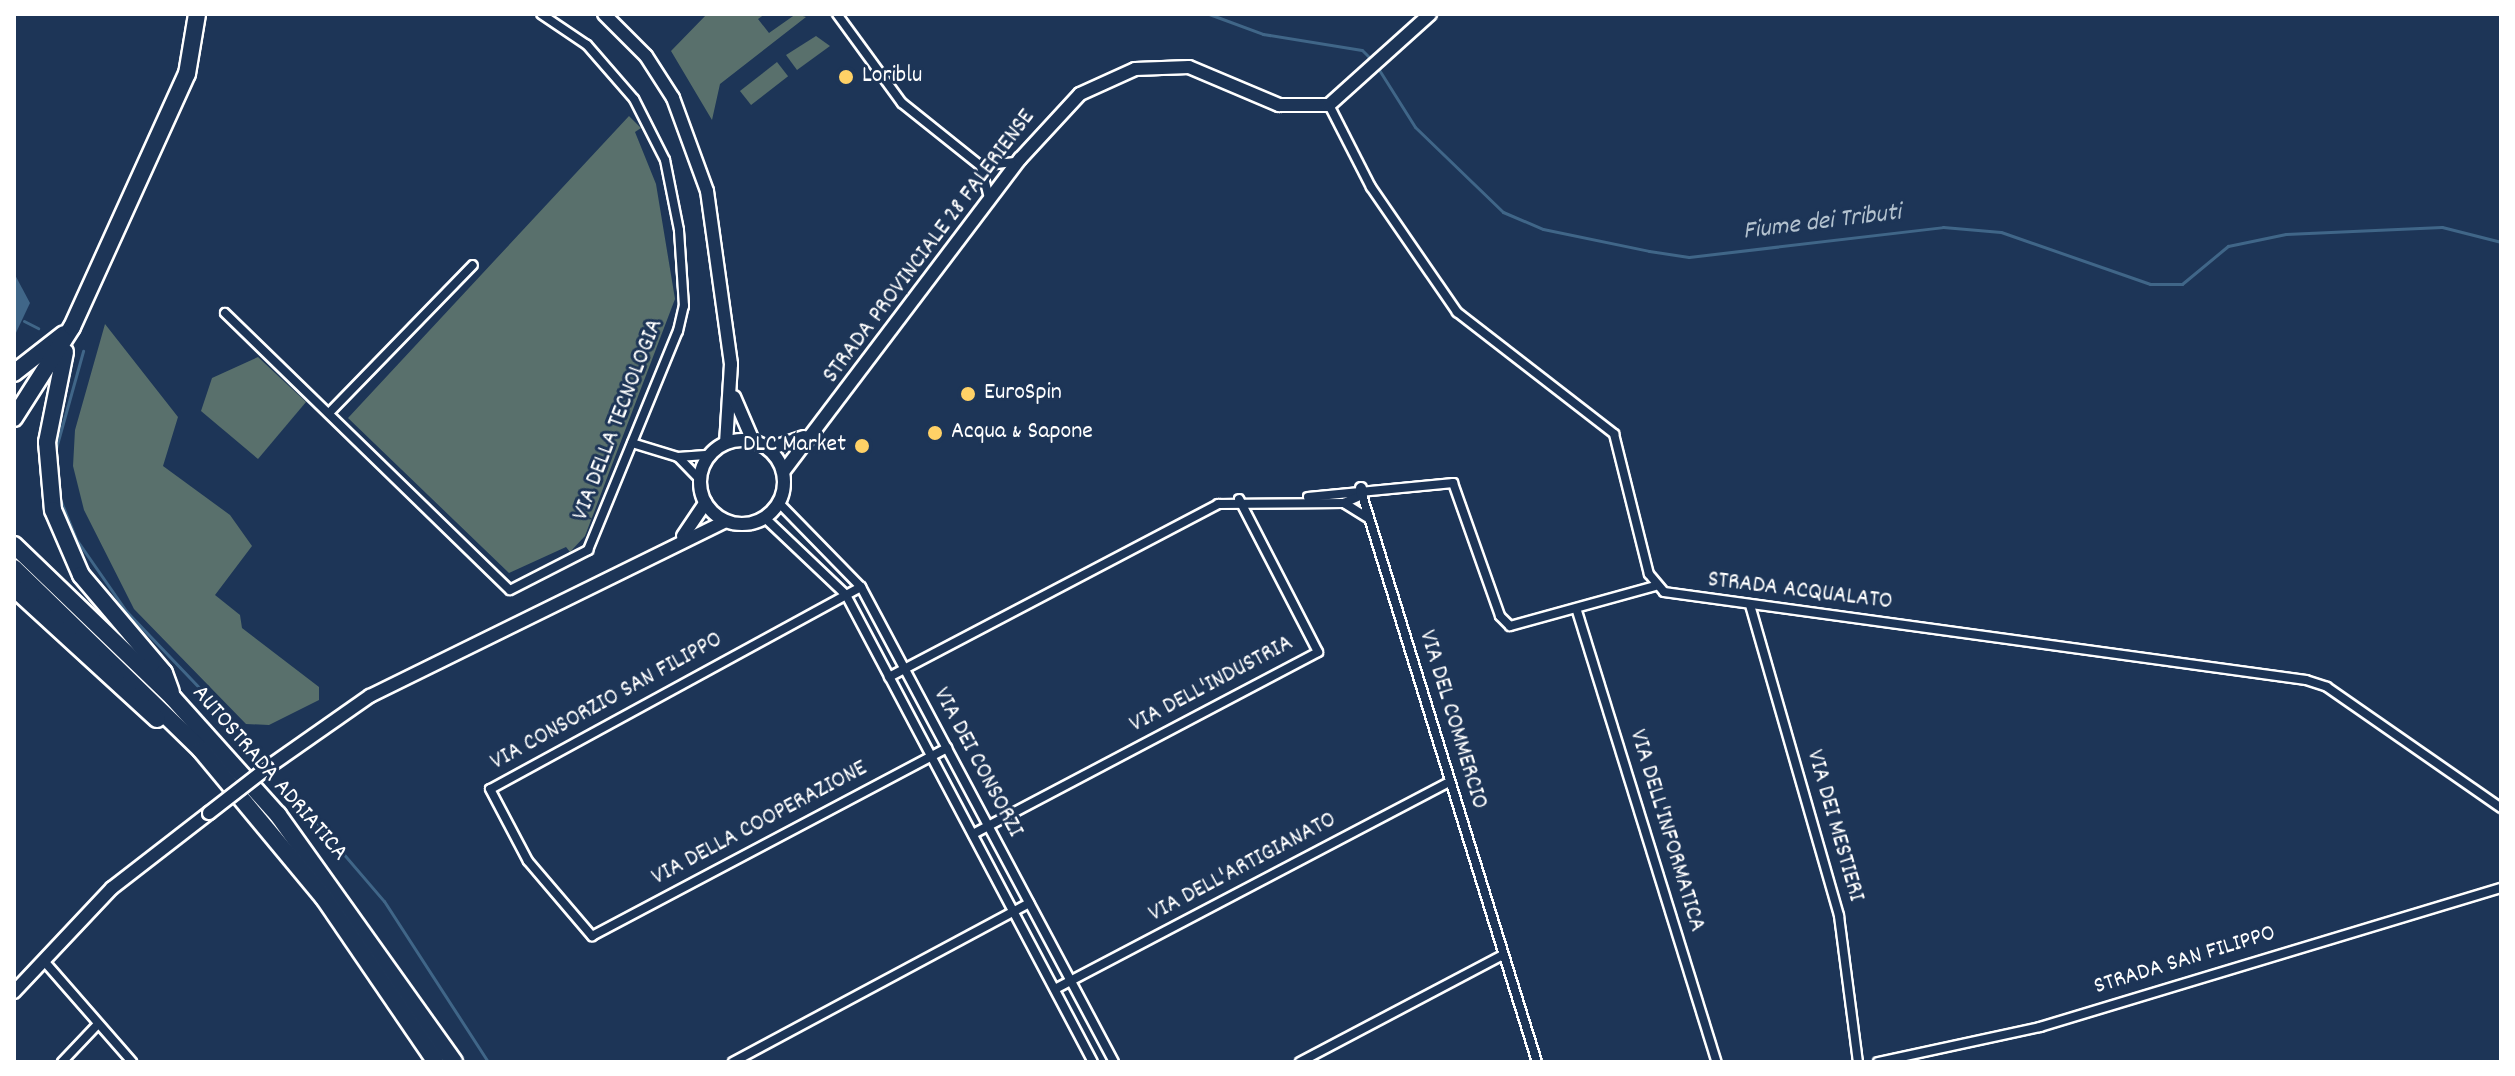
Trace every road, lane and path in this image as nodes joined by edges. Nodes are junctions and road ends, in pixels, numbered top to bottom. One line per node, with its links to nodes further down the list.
1 (197, 14): 13 (highway)
2 (541, 14): 20 (street, VIA DELLA TECNOLOGIA)
3 (604, 14): 15 (main road)
4 (837, 14): 8 (street)
5 (1430, 14): 6 (main road)
6 (1329, 105): 7 (main road, STRADA PROVINCIALE 28 FALERIENSE); 39 (street)
7 (1020, 159): 8 (street); 9 (main road, STRADA PROVINCIALE 28 FALERIENSE)
8 (991, 172): 9 (street); 10 (street)
9 (1008, 176): 10 (main road, STRADA PROVINCIALE 28 FALERIENSE)
10 (988, 202): 18 (main road, STRADA PROVINCIALE 28 FALERIENSE)
11 (473, 265): 16 (street)
12 (225, 313): 16 (street, VIA DELLA TECNOLOGIA)
13 (72, 327): 14 (highway); 17 (highway); 47 (highway)
14 (14, 373)
15 (733, 394): 19 (main road); 21 (main road)
16 (329, 413): 20 (street, VIA DELLA TECNOLOGIA)
17 (14, 418)
18 (804, 437): 22 (main road, STRADA PROVINCIALE 28 FALERIENSE); 25 (main road, STRADA PROVINCIALE 28 FALERIENSE)
19 (753, 441): 21 (main road); 22 (main road)
20 (632, 443): 24 (street)
21 (726, 443): 23 (main road)
22 (769, 449): 25 (main road)
23 (709, 455): 24 (street); 26 (main road)
24 (678, 457): 26 (street)
25 (783, 472): 31 (main road)
26 (700, 480): 30 (main road)
27 (1361, 491): 29 (street); 32 (street); 34 (street, VIA DEL COMMERCIO); 44 (street)
28 (1239, 499): 29 (street); 45 (street); 53 (street, VIA DELL'INDUSTRIA)
29 (1298, 499): 32 (street)
30 (705, 503): 35 (main road); 36 (main road)
31 (779, 503): 33 (main road); 40 (street, VIA DEI CONSORZI)
32 (1344, 503): 34 (street)
33 (765, 518): 35 (main road); 42 (street, VIA DEI CONSORZI)
34 (1368, 519): 51 (street, VIA DEL COMMERCIO)
35 (725, 521): 36 (main road)
36 (681, 539): 60 (main road, bridge)
37 (14, 545): 47 (highway, AUTOSTRADA ADRIATICA)
38 (14, 568): 49 (highway, AUTOSTRADA ADRIATICA)
39 (1655, 586): 43 (street, STRADA ACQUALATO); 44 (street)
40 (861, 587): 42 (street, VIA CONSORZIO SAN FILIPPO); 45 (street, VIA DEI CONSORZI)
41 (14, 588): 49 (highway)
42 (846, 595): 46 (street, VIA DEI CONSORZI); 58 (street, VIA CONSORZIO SAN FILIPPO)
43 (1750, 605): 52 (street, STRADA ACQUALATO); 75 (street, VIA DEI MESTIERI)
44 (1577, 611): 74 (street, VIA DELL'INFORMATICA)
45 (904, 670): 46 (street); 48 (street, VIA DEI CONSORZI)
46 (889, 677): 50 (street, VIA DEI CONSORZI)
47 (173, 698): 69 (highway, AUTOSTRADA ADRIATICA)
48 (947, 748): 50 (street, VIA DELLA COOPERAZIONE); 53 (street, VIA DEI CONSORZI)
49 (201, 750): 68 (highway, AUTOSTRADA ADRIATICA)
50 (932, 756): 54 (street, VIA DEI CONSORZI); 58 (street, VIA DELLA COOPERAZIONE)
51 (1450, 782): 59 (street, VIA DEL COMMERCIO); 61 (street, VIA DELL'ARTIGIANATO)
52 (2501, 808)
53 (988, 826): 54 (street, VIA DELL'INDUSTRIA); 56 (street, VIA DEI CONSORZI)
54 (973, 834): 57 (street, VIA DEI CONSORZI)
55 (2501, 888): 76 (street, STRADA SAN FILIPPO)
56 (1029, 903): 57 (street); 61 (street, VIA DEI CONSORZI)
57 (1014, 912): 62 (street, VIA DEI CONSORZI); 70 (street)
58 (592, 936)
59 (1503, 955): 72 (street); 73 (street, VIA DEL COMMERCIO)
60 (44, 961): 63 (main road); 64 (street)
61 (1071, 981): 62 (street, VIA DELL'ARTIGIANATO); 65 (street, VIA DEI CONSORZI)
62 (1055, 989): 71 (street, VIA DEI CONSORZI)
63 (14, 992)
64 (98, 1024): 66 (street); 67 (street)
65 (1112, 1061)
66 (62, 1062)
67 (132, 1062)
68 (436, 1062)
69 (454, 1062)
70 (733, 1062)
71 (1093, 1062)
72 (1300, 1062)
73 (1537, 1062)
74 (1717, 1062)
75 (1858, 1062)
76 (1878, 1062)

